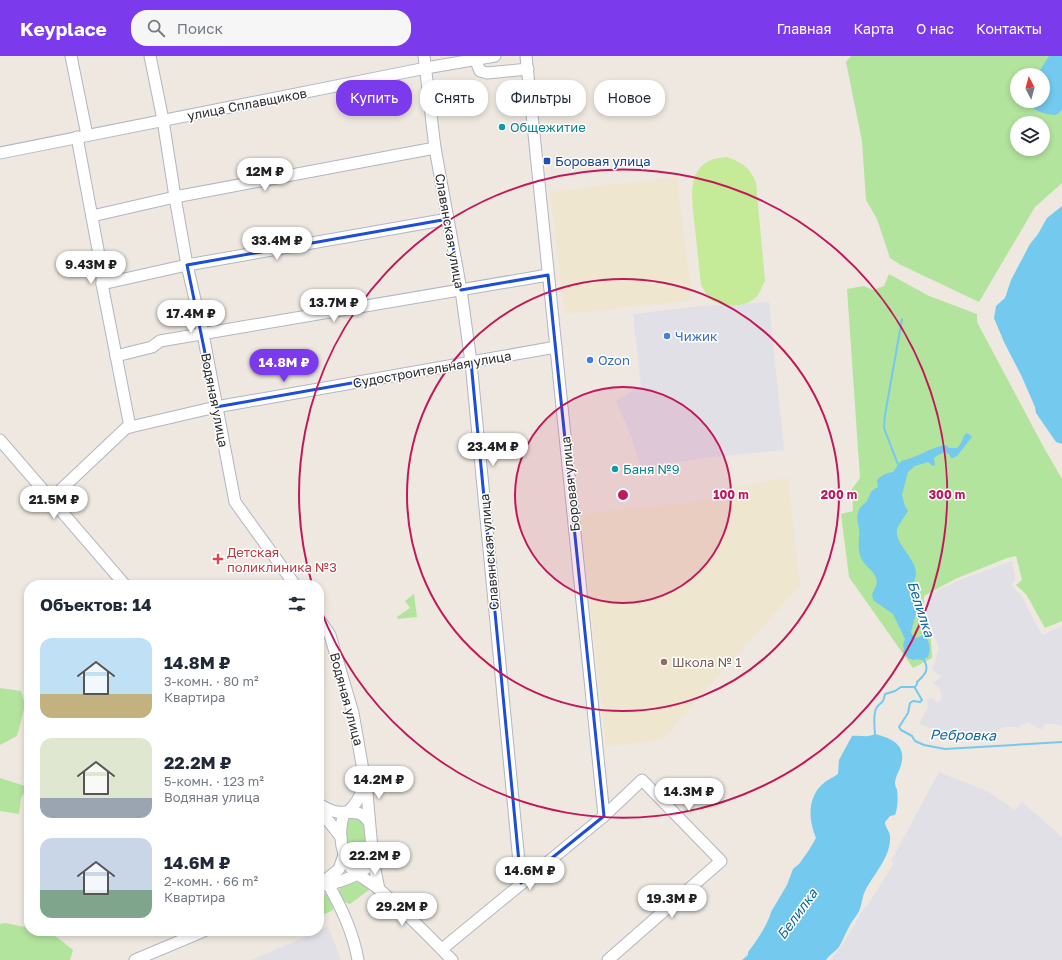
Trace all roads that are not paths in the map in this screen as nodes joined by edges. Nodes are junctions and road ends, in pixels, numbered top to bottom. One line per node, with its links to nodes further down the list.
1 (71, 56): 10 (street)
2 (150, 56): 9 (street, Водяная улица)
3 (424, 56): 7 (street, Славянская улица)
4 (495, 56): 6 (street, улица Сплавщиков)
5 (526, 56): 8 (street, Боровая улица)
6 (475, 59): 7 (street, улица Сплавщиков); 8 (street)
7 (426, 68): 9 (street, улица Сплавщиков); 11 (street, Славянская улица)
8 (528, 69): 17 (street, Боровая улица)
9 (163, 120): 10 (street, улица Сплавщиков); 13 (street, Водяная улица)
10 (82, 136): 12 (street, улица Сплавщиков); 14 (street)
11 (435, 148): 13 (street); 15 (street, Славянская улица)
12 (0, 153)
13 (175, 197): 14 (street); 16 (street, Водяная улица)
14 (92, 216): 18 (street)
15 (448, 219): 16 (street); 19 (street, Славянская улица)
16 (187, 265): 18 (street); 20 (street, Водяная улица)
17 (548, 275): 19 (street); 21 (street, Боровая улица)
18 (102, 284): 22 (street)
19 (461, 290): 20 (street); 23 (street, Славянская улица)
20 (203, 334): 22 (street); 24 (street, Водяная улица)
21 (556, 347): 23 (street, Судостроительная улица); 35 (street, Боровая улица)
22 (116, 356): 25 (street)
23 (471, 362): 24 (street, Судостроительная улица); 42 (street, Славянская улица)
24 (216, 407): 25 (street, Судостроительная улица); 29 (street, Водяная улица)
25 (130, 427): 27 (street, Судостроительная улица)
26 (0, 440): 27 (street)
27 (51, 498): 28 (street)
28 (121, 580)
29 (291, 580)
30 (324, 626): 31 (street, Водяная улица)
31 (365, 782): 33 (street); 36 (street, Водяная улица)
32 (324, 807): 33 (street)
33 (347, 812): 36 (street); 37 (street)
34 (324, 815): 37 (street)
35 (604, 816): 42 (street); 51 (street)
36 (369, 822): 39 (street, Водяная улица)
37 (341, 837): 38 (street)
38 (344, 855): 40 (street); 41 (street)
39 (373, 860): 40 (street); 45 (street, Водяная улица)
40 (358, 874): 43 (street); 45 (street)
41 (324, 883)
42 (521, 883): 47 (street)
43 (324, 884)
44 (324, 888): 49 (street)
45 (379, 889): 47 (street)
46 (192, 936): 48 (street)
47 (442, 949): 50 (street)
48 (135, 960)
49 (358, 960)
50 (452, 960)
51 (608, 960)

